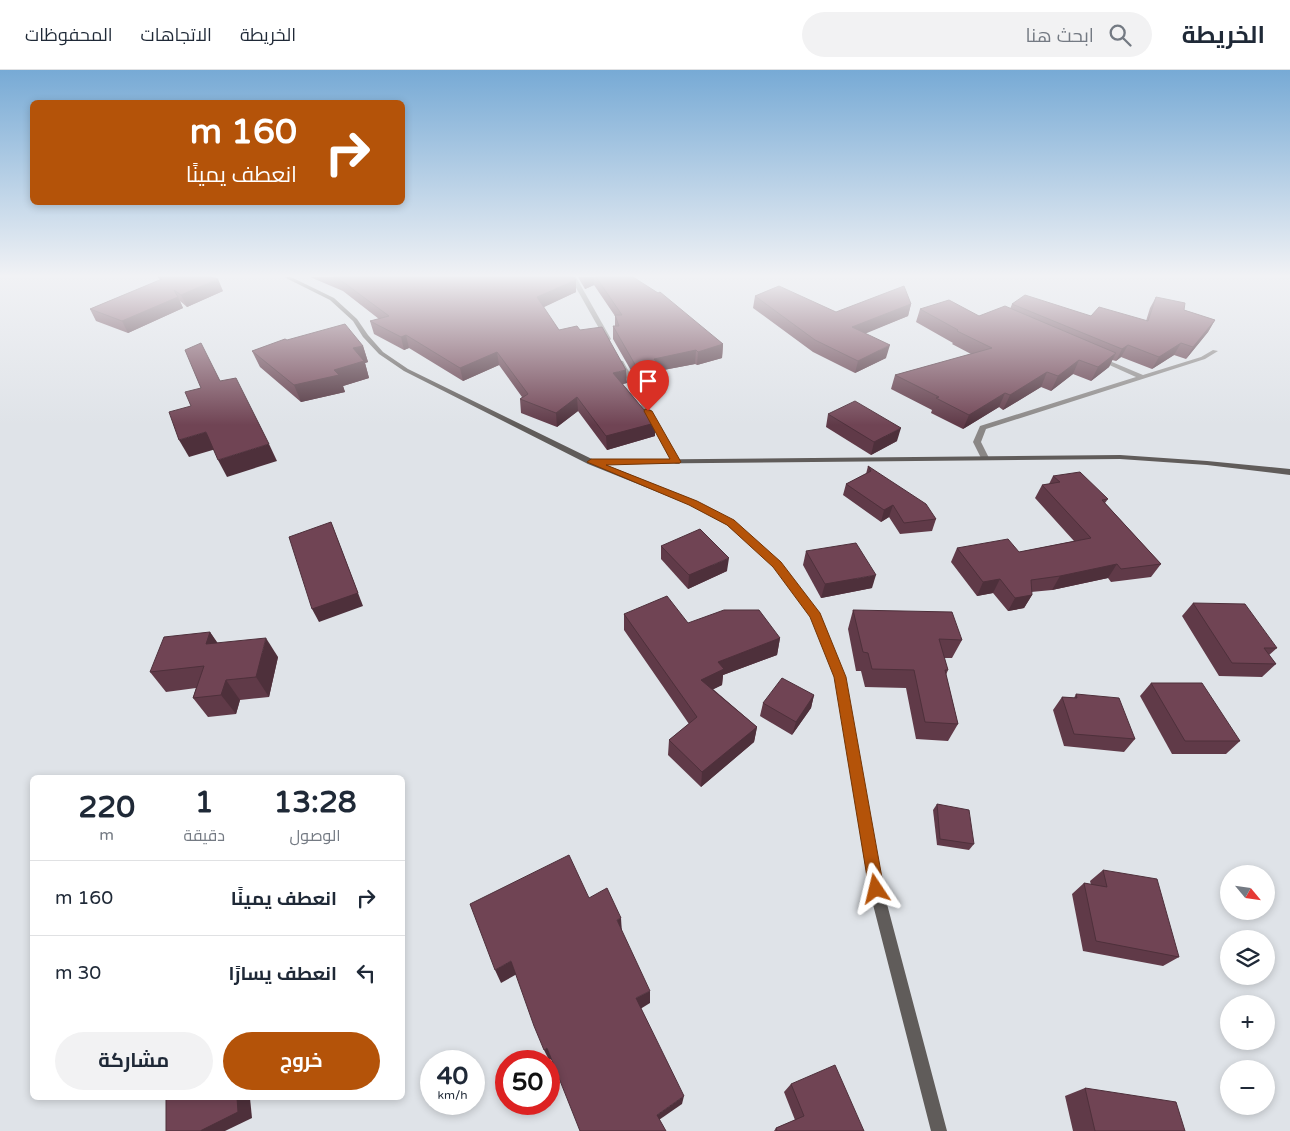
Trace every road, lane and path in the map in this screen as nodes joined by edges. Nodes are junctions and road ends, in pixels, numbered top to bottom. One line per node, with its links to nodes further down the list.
1 (359, 327): 9 (main road)
2 (600, 327): 3 (street)
3 (610, 344)
4 (1215, 351): 7 (street)
5 (615, 352): 10 (street)
6 (1089, 354): 7 (street)
7 (1143, 377): 8 (street)
8 (985, 458): 10 (main road); 11 (main road)
9 (591, 462): 10 (main road); 12 (main road)
10 (676, 462)
11 (1290, 472)
12 (939, 1131)

